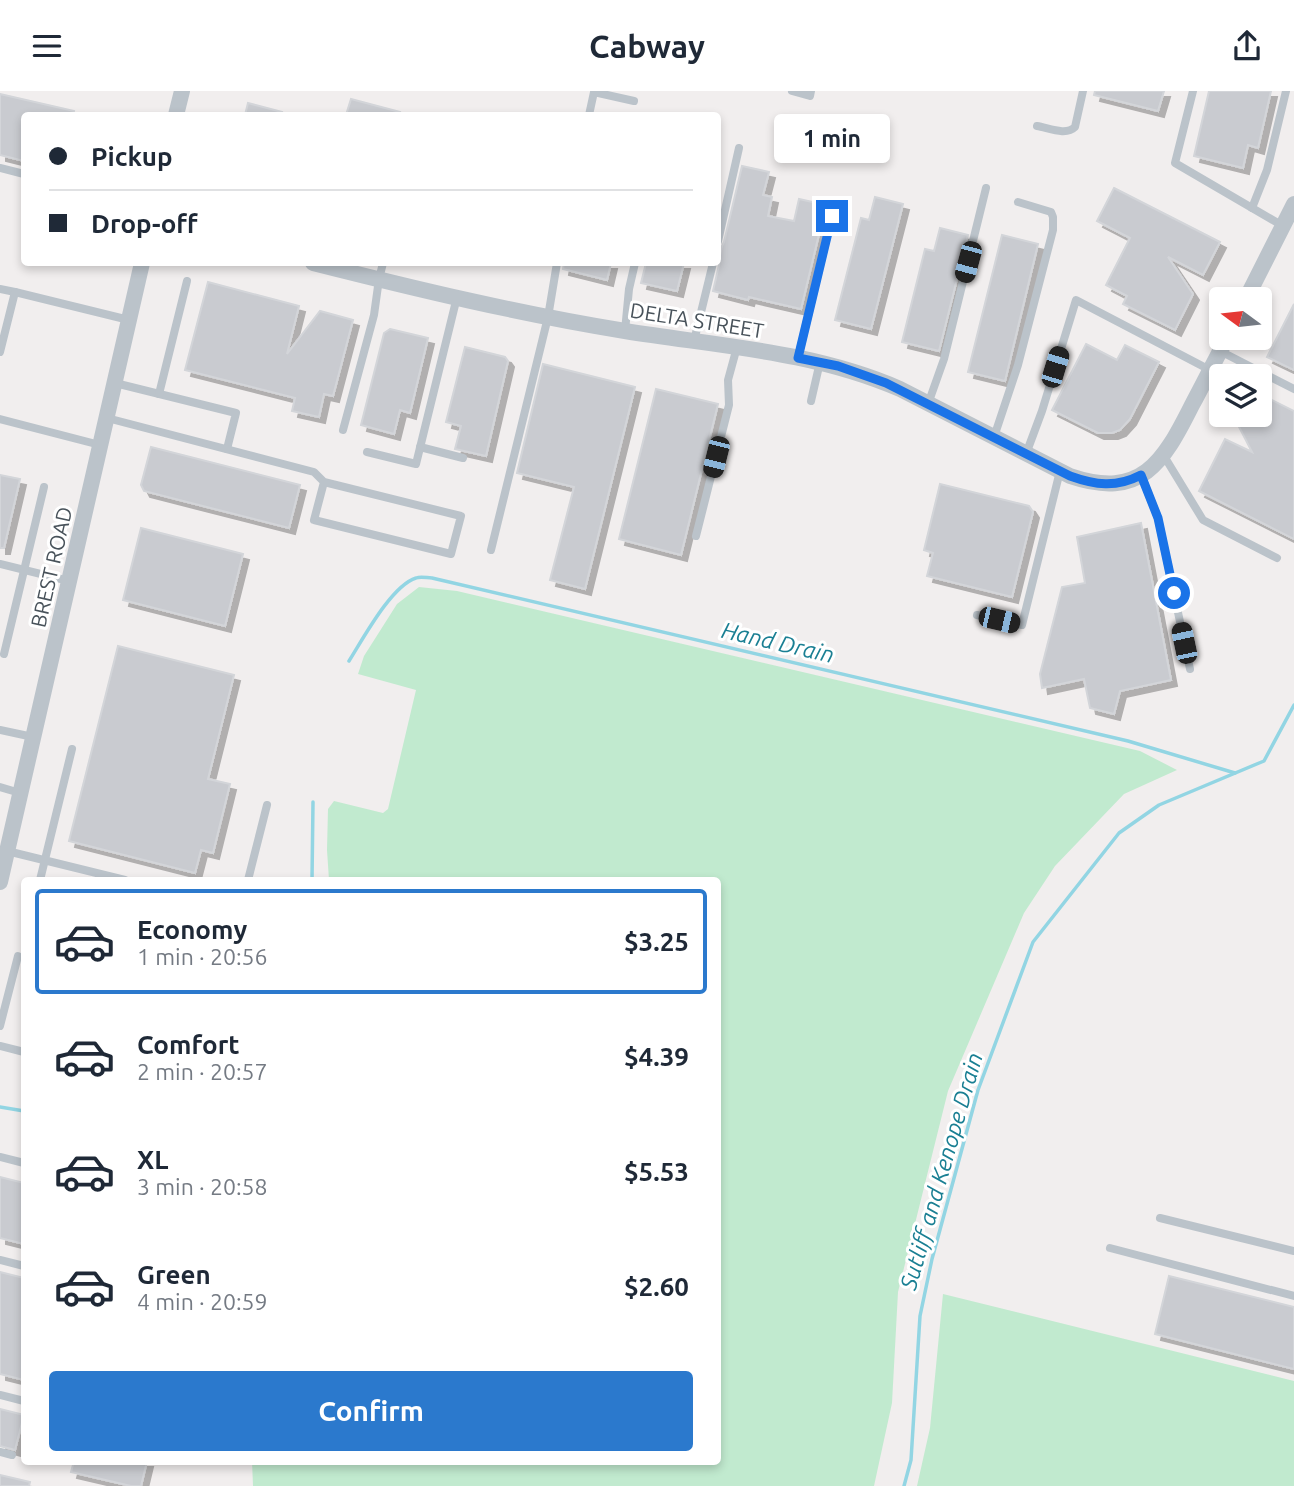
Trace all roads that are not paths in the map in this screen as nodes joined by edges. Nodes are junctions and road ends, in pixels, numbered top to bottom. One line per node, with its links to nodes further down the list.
1 (182, 91): 8 (street)
2 (792, 91): 3 (lane)
3 (811, 91)
4 (1083, 91): 10 (lane)
5 (1193, 91): 17 (lane)
6 (1286, 91): 17 (lane)
7 (634, 101): 9 (lane)
8 (177, 112)
9 (590, 112)
10 (1037, 126)
11 (739, 148): 20 (lane)
12 (0, 168): 13 (lane)
13 (21, 173)
14 (986, 188): 48 (lane)
15 (1018, 202): 52 (lane)
16 (1294, 204): 19 (street)
17 (1252, 208): 19 (lane)
18 (832, 216): 40 (lane)
19 (1287, 226): 29 (street)
20 (721, 228)
21 (141, 266): 34 (street, BREST ROAD)
22 (325, 266): 27 (street, DELTA STREET)
23 (382, 266): 27 (lane)
24 (556, 266): 33 (lane)
25 (634, 266): 35 (lane)
26 (712, 266): 36 (lane)
27 (379, 279): 32 (street, DELTA STREET); 51 (lane)
28 (187, 281): 46 (lane)
29 (1253, 287)
30 (0, 289): 31 (lane)
31 (15, 292): 34 (lane); 39 (lane)
32 (457, 297): 33 (street, DELTA STREET); 54 (lane)
33 (548, 317): 35 (street, DELTA STREET); 65 (lane)
34 (129, 320): 44 (street, BREST ROAD)
35 (625, 331): 36 (street, DELTA STREET)
36 (694, 341): 37 (street, DELTA STREET)
37 (737, 347): 40 (street, DELTA STREET); 64 (lane)
38 (1232, 350): 45 (lane)
39 (0, 352)
40 (798, 358): 41 (street, DELTA STREET)
41 (820, 362): 47 (lane); 48 (street, DELTA STREET)
42 (1209, 369): 57 (lane)
43 (1209, 372): 58 (street, DELTA STREET)
44 (115, 383): 46 (lane); 49 (street, BREST ROAD)
45 (1294, 389)
46 (159, 394): 55 (lane)
47 (811, 401)
48 (928, 404): 52 (street, DELTA STREET)
49 (107, 418): 53 (street, BREST ROAD); 55 (lane)
50 (0, 419): 53 (lane)
51 (343, 430)
52 (994, 437): 57 (street, DELTA STREET)
53 (100, 445): 69 (street, BREST ROAD)
54 (420, 447): 56 (lane); 59 (lane)
55 (227, 449): 62 (lane)
56 (367, 452)
57 (1026, 454): 60 (street, DELTA STREET)
58 (1164, 456): 61 (street, DELTA STREET); 66 (lane)
59 (463, 458)
60 (1060, 471): 61 (street, DELTA STREET); 70 (lane)
61 (1141, 475): 72 (lane)
62 (324, 482): 62 (lane)
63 (44, 487): 68 (lane)
64 (696, 536)
65 (491, 550)
66 (1277, 558)
67 (0, 564): 68 (lane)
68 (24, 570): 69 (lane); 71 (lane)
69 (69, 580): 74 (street, BREST ROAD)
70 (977, 615)
71 (4, 655)
72 (1190, 669)
73 (0, 730): 74 (lane)
74 (33, 737): 77 (street, BREST ROAD)
75 (72, 749): 80 (lane)
76 (0, 787): 77 (lane)
77 (20, 793): 79 (street, BREST ROAD)
78 (267, 805): 83 (lane)
79 (5, 845): 80 (lane); 84 (street, BREST ROAD)
80 (45, 860): 81 (lane); 82 (lane)
81 (41, 877)
82 (113, 877)
83 (249, 877)
84 (0, 881)
85 (18, 956): 86 (lane)
86 (0, 1026)
87 (0, 1046): 88 (lane)
88 (21, 1051)
89 (0, 1157): 90 (lane)
90 (21, 1162)
91 (1160, 1218): 93 (lane)
92 (1111, 1248): 96 (lane)
93 (1294, 1251)
94 (0, 1260): 95 (lane)
95 (21, 1265)
96 (1294, 1296)
97 (0, 1395): 98 (lane)
98 (21, 1400)
99 (0, 1452): 100 (lane)
100 (12, 1455)

